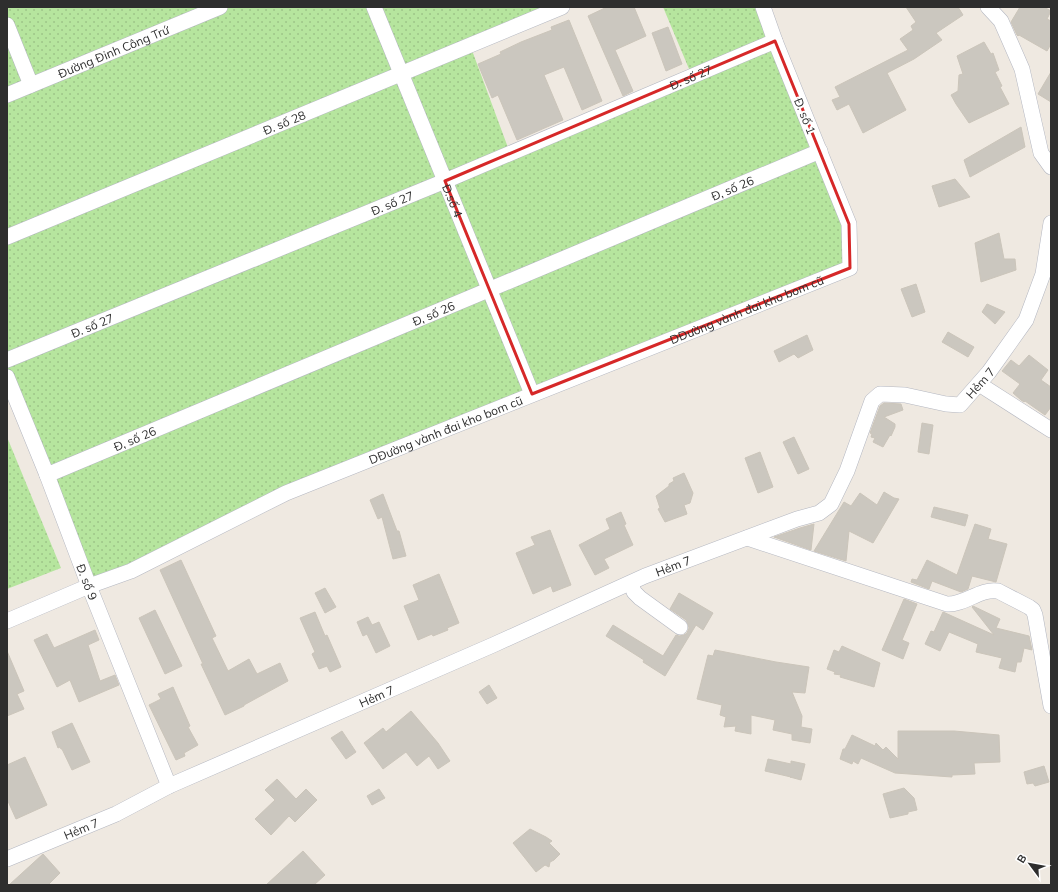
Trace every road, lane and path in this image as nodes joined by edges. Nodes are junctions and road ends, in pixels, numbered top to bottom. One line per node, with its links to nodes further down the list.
1 (220, 7): 9 (street, Đường Đinh Công Trứ)
2 (374, 7): 8 (street, Đ.số 4)
3 (562, 7): 8 (street, Đ. số 28)
4 (763, 7): 7 (street, Đ. số 1)
5 (988, 7): 12 (street)
6 (7, 25): 9 (street)
7 (776, 41): 11 (street, Đ. số 1); 13 (street, Đ. số 27)
8 (401, 74): 13 (street, Đ.số 4); 16 (street, Đ. số 28)
9 (31, 85): 10 (street, Đường Đinh Công Trứ)
10 (7, 95)
11 (820, 151): 15 (street, Đ. số 1); 17 (street, Đ, số 26)
12 (1051, 167)
13 (445, 181): 17 (street, Đ.số 4); 19 (street, Đ. số 27)
14 (1051, 223): 21 (street, Hẻm 7)
15 (849, 224): 18 (street, DĐường vành đai kho bom cũ)
16 (7, 237)
17 (489, 290): 22 (street, Đ.số 4); 24 (street, Đ, số 26)
18 (724, 318): 22 (street, DĐường vành đai kho bom cũ); 25 (street)
19 (7, 360)
20 (7, 377): 24 (street, Đ. số 9)
21 (979, 384): 23 (street); 26 (street, Hẻm 7)
22 (532, 394): 25 (street, DĐường vành đai kho bom cũ)
23 (1051, 430)
24 (47, 475): 28 (street, Đ. số 9)
25 (286, 493): 28 (street, DĐường vành đai kho bom cũ)
26 (747, 538): 27 (street, Hẻm 7); 31 (street)
27 (631, 583): 30 (street); 32 (street, Hẻm 7)
28 (89, 586): 29 (street, DĐường vành đai kho bom cũ); 32 (street, Đ. số 9)
29 (7, 621)
30 (680, 627)
31 (1051, 706)
32 (169, 786): 33 (street, Hẻm 7)
33 (7, 859)

